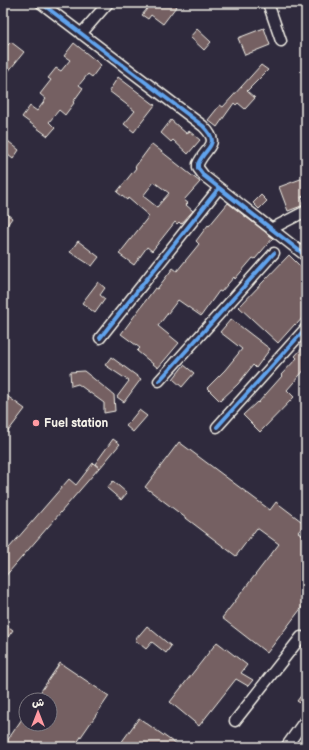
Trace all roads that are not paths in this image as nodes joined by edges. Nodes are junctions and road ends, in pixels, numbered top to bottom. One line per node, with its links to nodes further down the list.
1 (41, 3): 4 (street)
2 (108, 3): 4 (street)
3 (268, 3): 5 (street)
4 (82, 34): 6 (street)
5 (281, 41)
6 (219, 188): 8 (street); 13 (street)
7 (306, 211): 8 (street)
8 (272, 229): 9 (street)
9 (302, 247): 11 (street)
10 (274, 253): 14 (street)
11 (306, 256)
12 (306, 328): 15 (street)
13 (100, 338)
14 (159, 381)
15 (217, 427)
16 (301, 637): 18 (street)
17 (306, 719): 19 (street)
18 (235, 721)
19 (286, 747)

